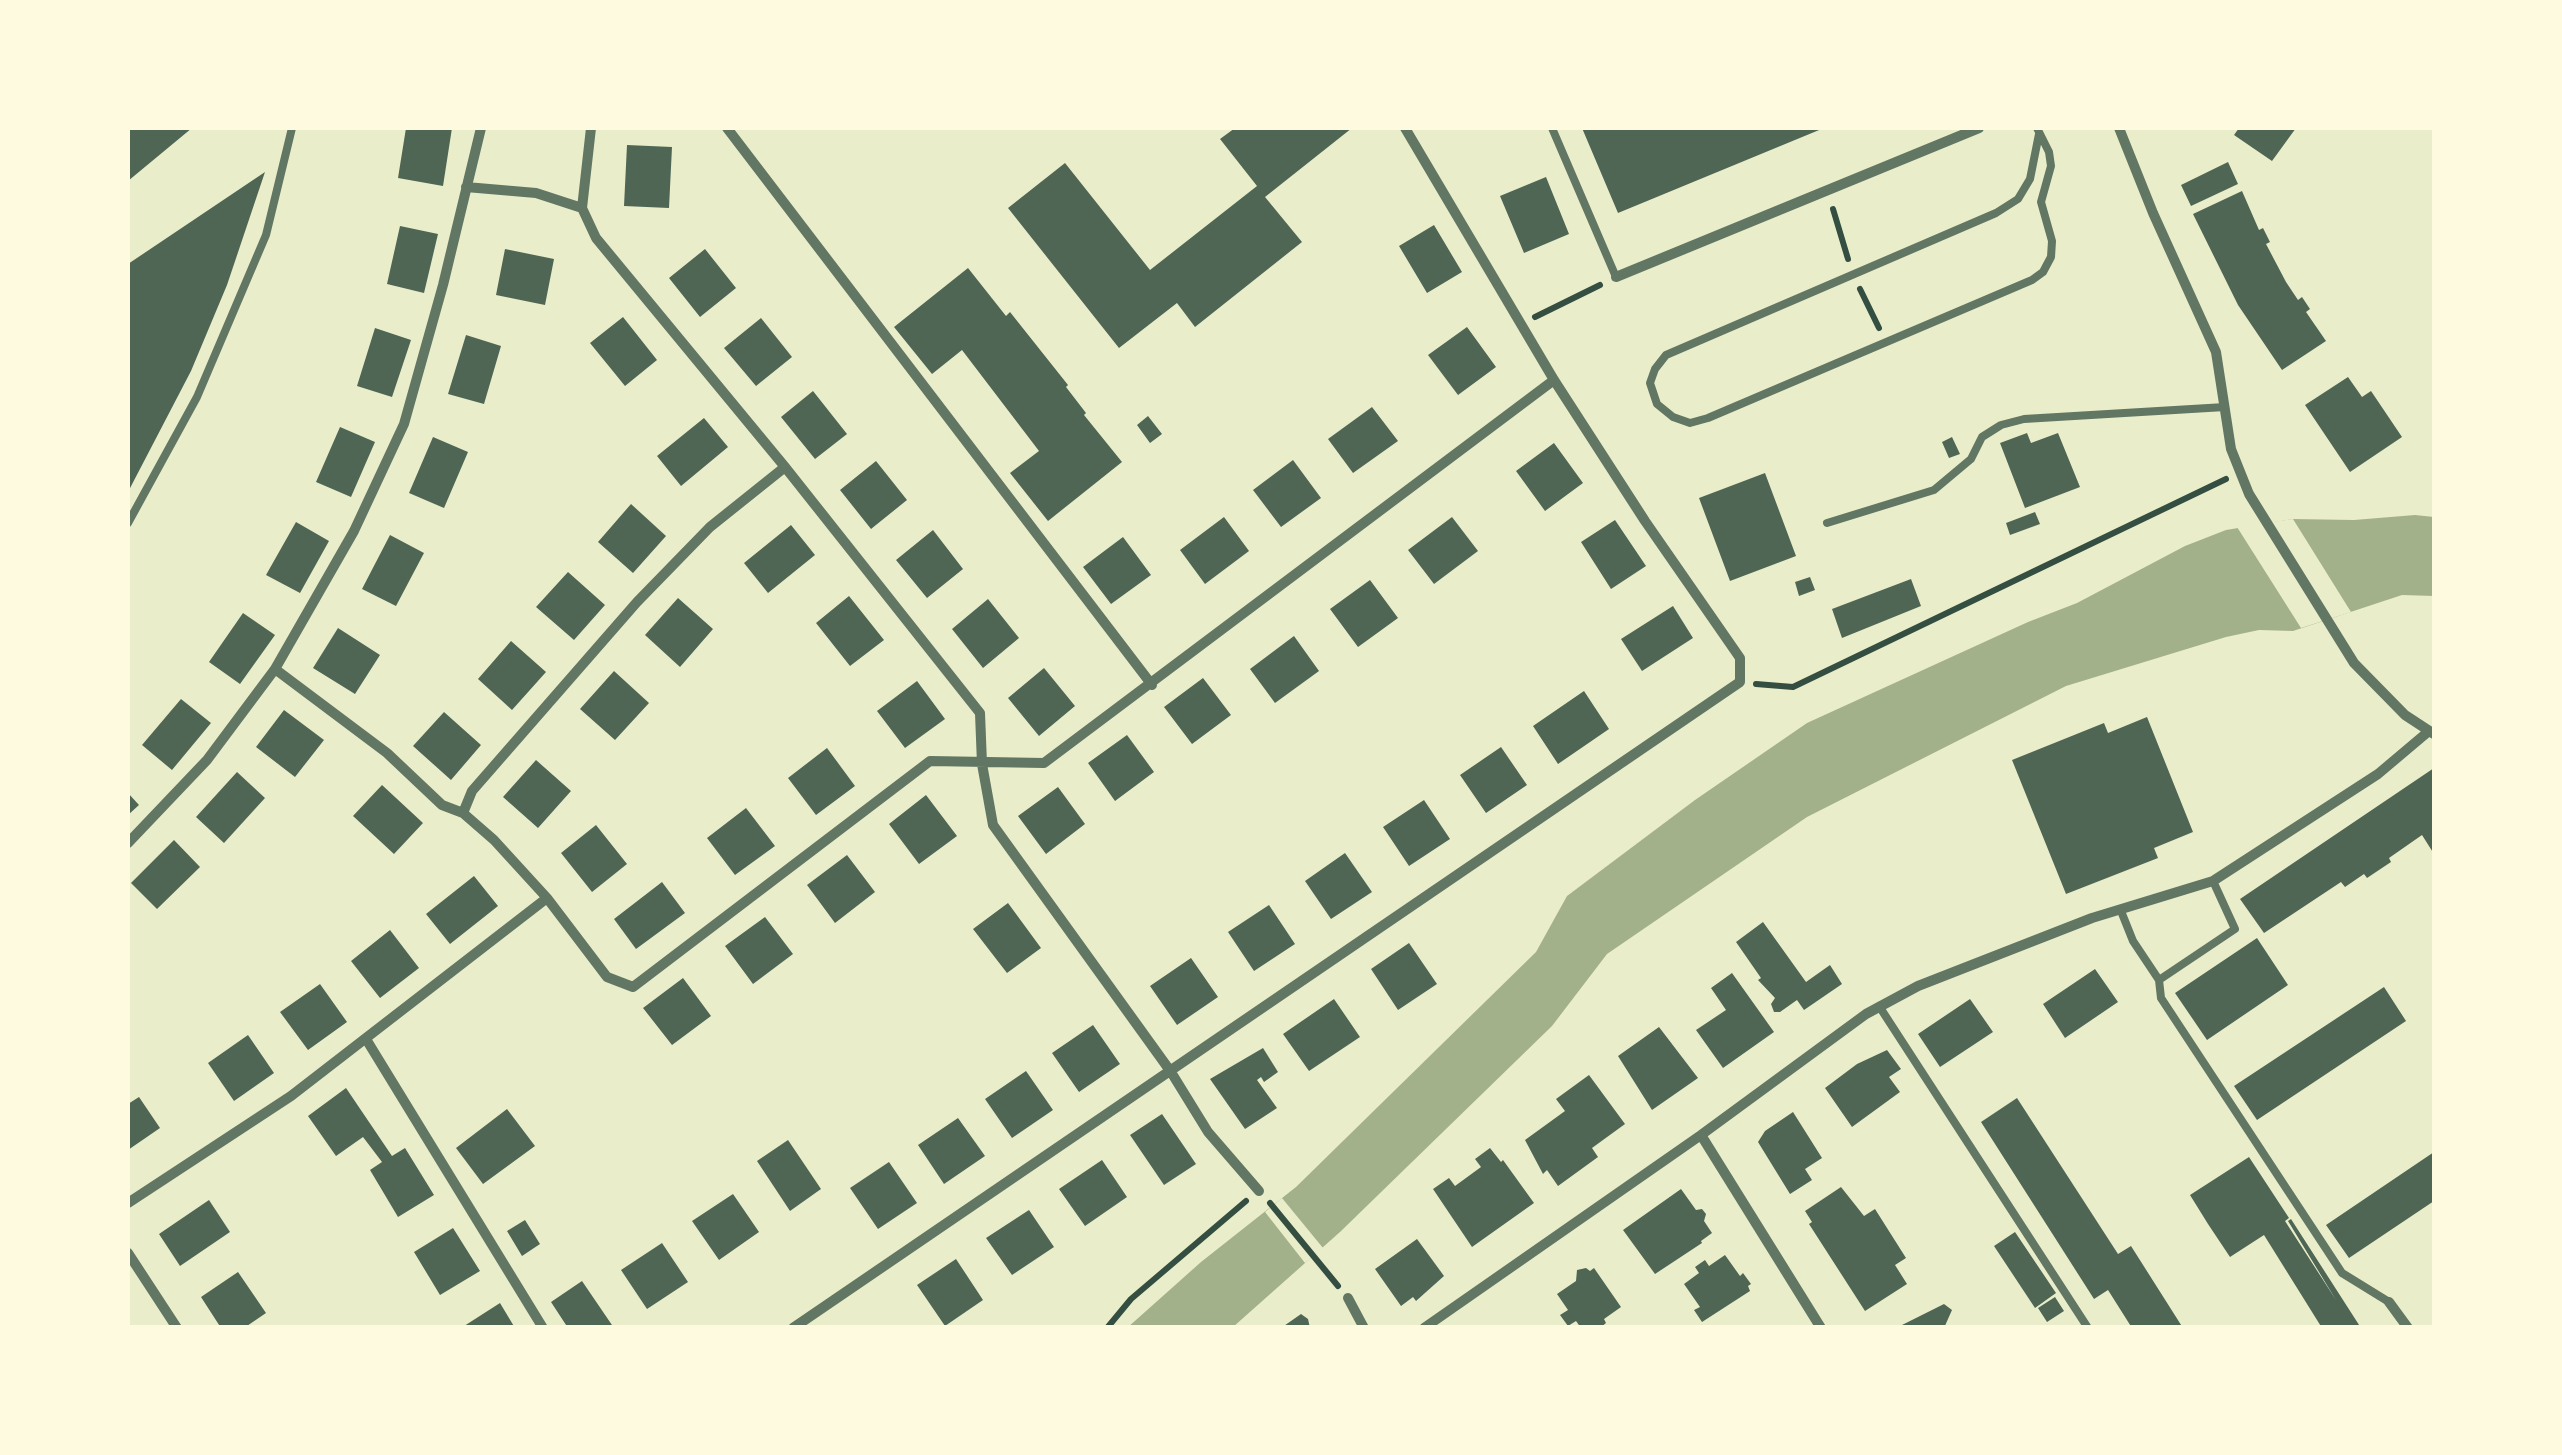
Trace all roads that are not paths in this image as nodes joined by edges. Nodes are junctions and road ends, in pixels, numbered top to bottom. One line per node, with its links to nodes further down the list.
1 (292, 128): 16 (lane)
2 (480, 128): 10 (street)
3 (591, 128): 11 (street)
4 (728, 128): 19 (street)
5 (1405, 128): 13 (street)
6 (1552, 128): 12 (lane)
7 (1979, 128): 12 (street)
8 (2120, 128): 14 (street)
9 (2038, 131): 9 (lane)
10 (466, 188): 11 (street); 18 (street)
11 (582, 208): 15 (street)
12 (1616, 277)
13 (1554, 380): 19 (street); 30 (street)
14 (2224, 407): 17 (lane); 20 (street)
15 (785, 467): 21 (street); 22 (street)
16 (128, 522)
17 (1827, 523)
18 (275, 670): 22 (street); 23 (street)
19 (1152, 685): 21 (street)
20 (2432, 733): 24 (street)
21 (982, 764): 25 (street); 30 (street)
22 (463, 813): 25 (street)
23 (128, 843)
24 (2212, 881): 26 (street); 27 (lane)
25 (547, 898): 29 (street)
26 (2121, 910): 27 (lane); 28 (street)
27 (2159, 980): 36 (lane)
28 (1879, 1006): 31 (street); 43 (lane)
29 (366, 1039): 33 (street); 38 (street)
30 (1171, 1072): 32 (street); 39 (street)
31 (1702, 1135): 41 (street); 42 (street)
32 (1259, 1191)
33 (128, 1203)
34 (128, 1253): 37 (street)
35 (1348, 1298): 40 (street)
36 (2389, 1302): 44 (street)
37 (177, 1328)
38 (543, 1328)
39 (793, 1328)
40 (1364, 1328)
41 (1424, 1328)
42 (1821, 1328)
43 (2088, 1328)
44 (2408, 1328)

